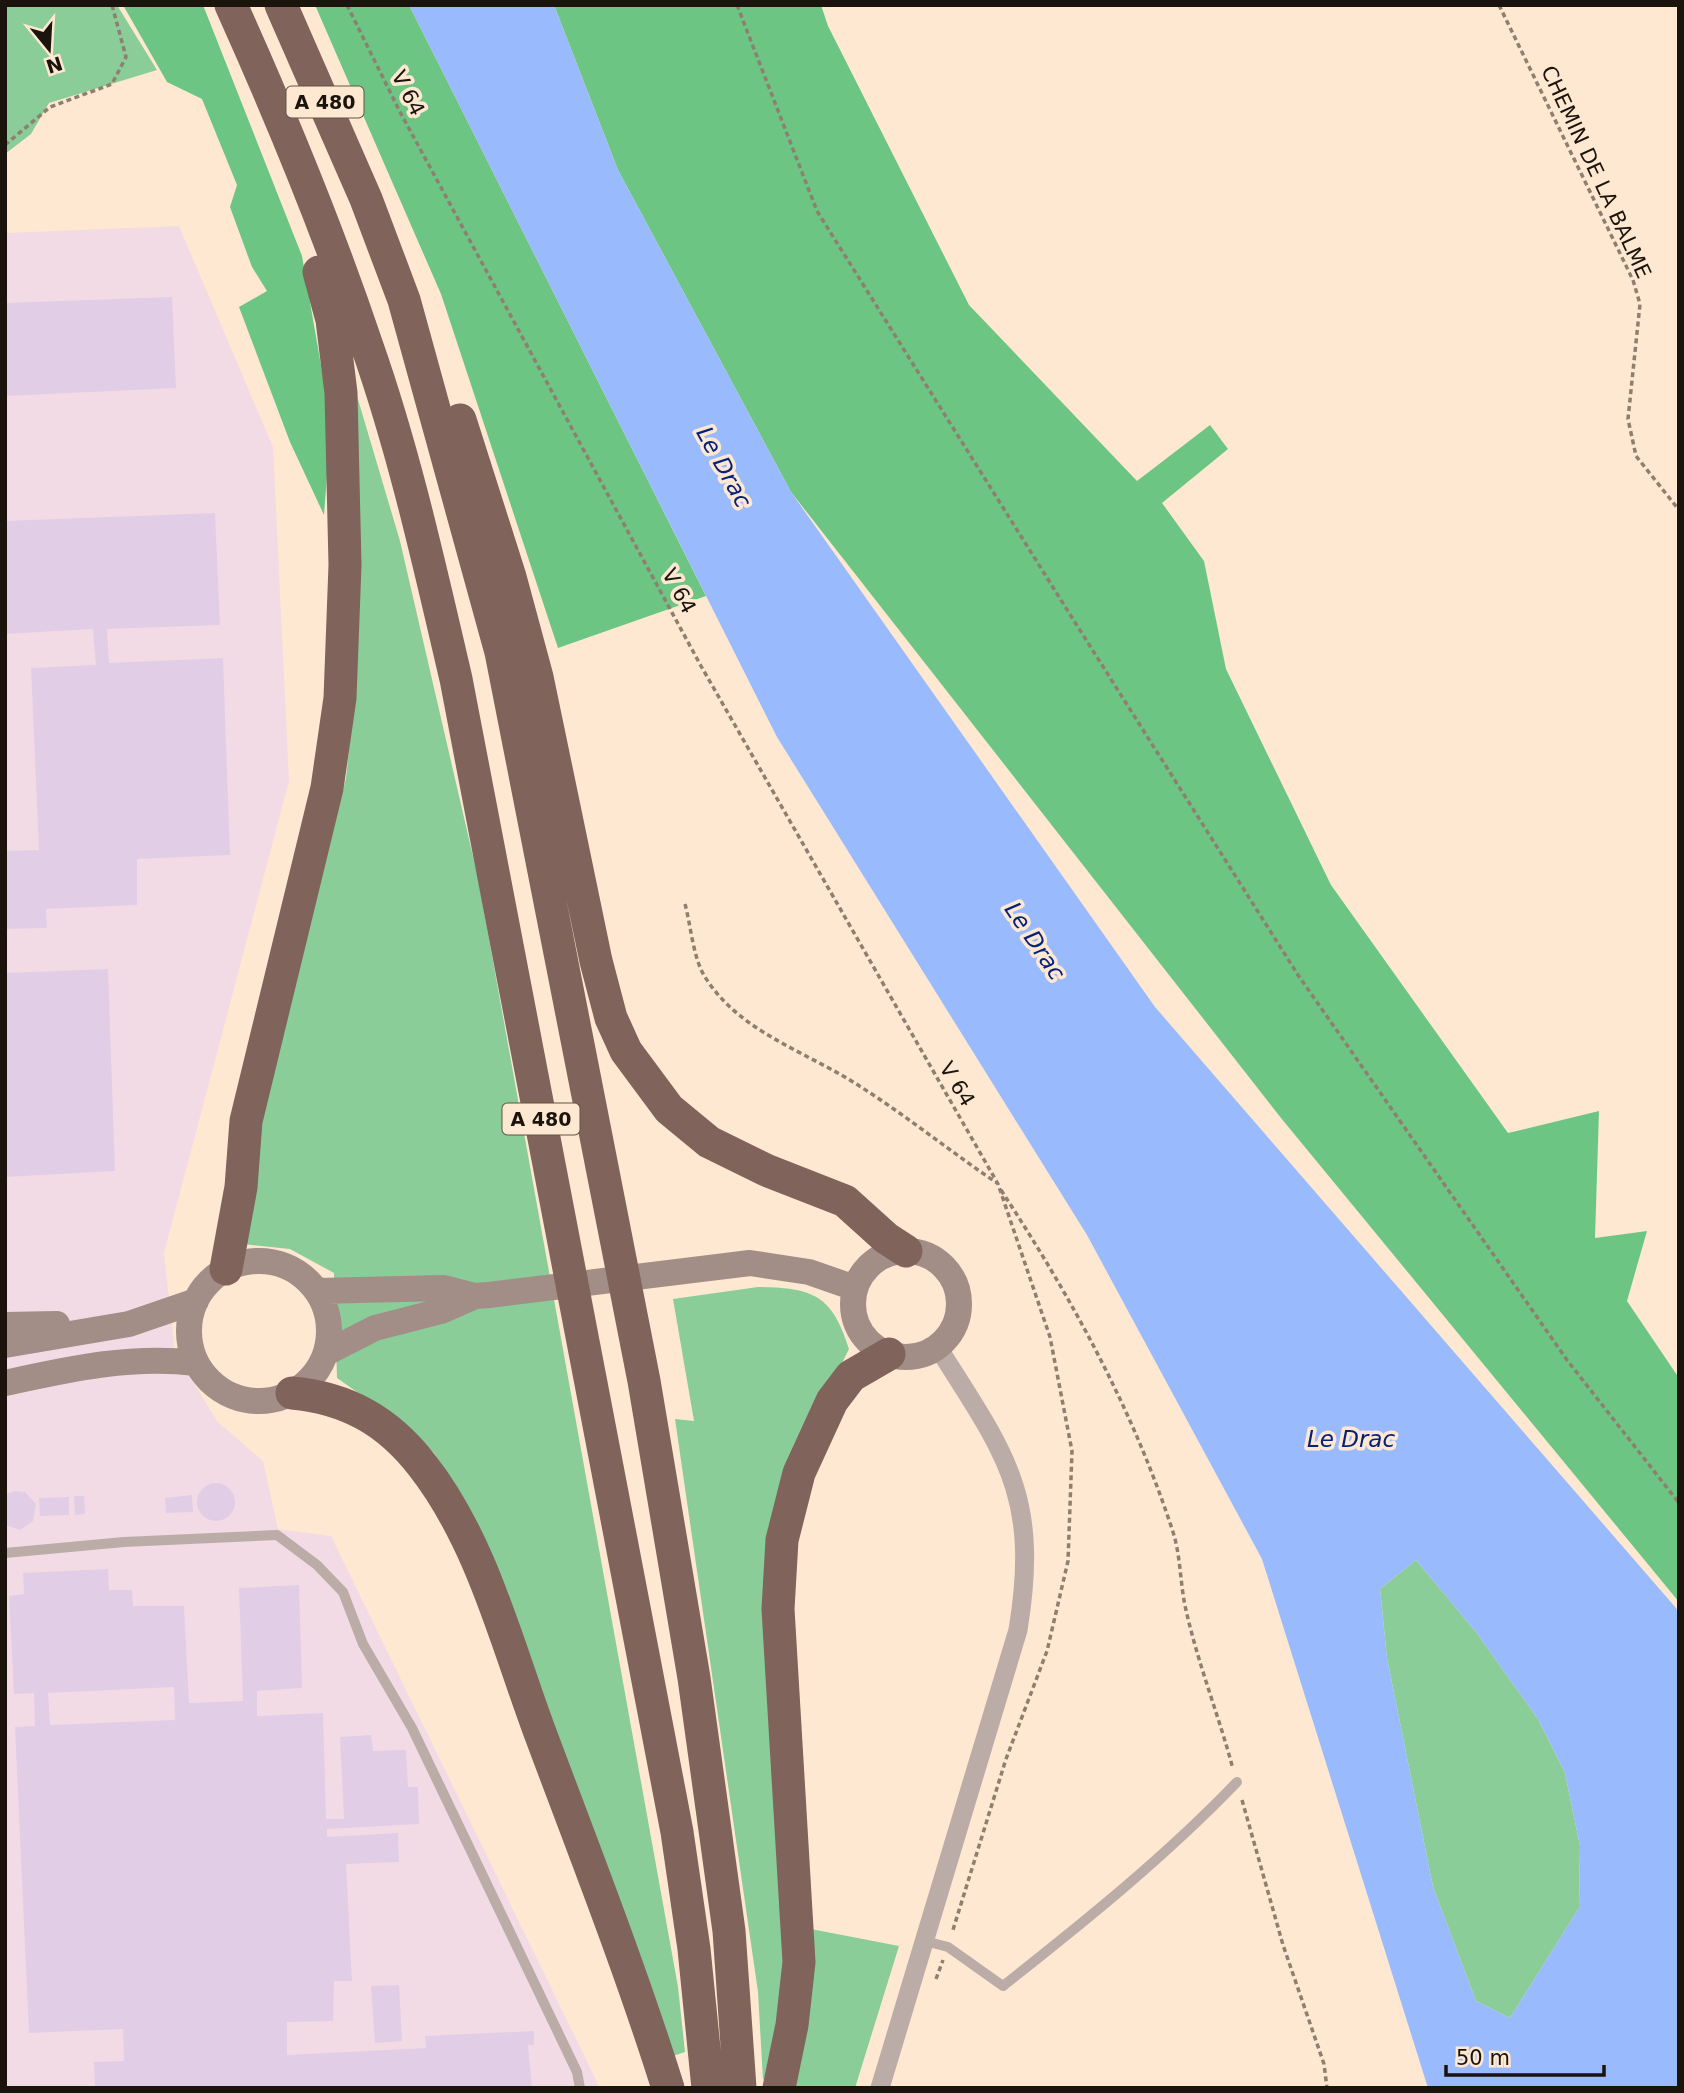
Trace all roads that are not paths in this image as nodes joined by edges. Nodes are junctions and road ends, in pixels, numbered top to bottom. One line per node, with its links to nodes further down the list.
1 (231, 5): 3 (highway, A 480)
2 (281, 5): 4 (highway, A 480)
3 (299, 167): 6 (highway); 27 (highway, A 480)
4 (404, 300): 5 (highway); 28 (highway, A 480)
5 (906, 1251): 7 (main road); 14 (main road)
6 (226, 1269): 8 (main road); 10 (main road)
7 (855, 1288): 9 (main road); 16 (main road)
8 (317, 1291): 9 (main road); 15 (main road)
9 (482, 1295): 15 (main road)
10 (196, 1301): 11 (main road); 17 (main road)
11 (129, 1324): 12 (main road); 13 (main road)
12 (5, 1325)
13 (5, 1345)
14 (937, 1346): 16 (main road); 24 (street)
15 (326, 1353): 21 (main road)
16 (889, 1354): 29 (highway)
17 (196, 1363): 18 (main road); 21 (main road)
18 (86, 1366): 19 (main road); 20 (main road)
19 (5, 1367)
20 (5, 1383)
21 (292, 1393): 26 (highway)
22 (5, 1553): 25 (lane)
23 (1237, 1782): 24 (lane)
24 (925, 1941): 30 (street)
25 (580, 2088)
26 (668, 2088)
27 (708, 2088)
28 (740, 2088)
29 (779, 2088)
30 (880, 2088)

